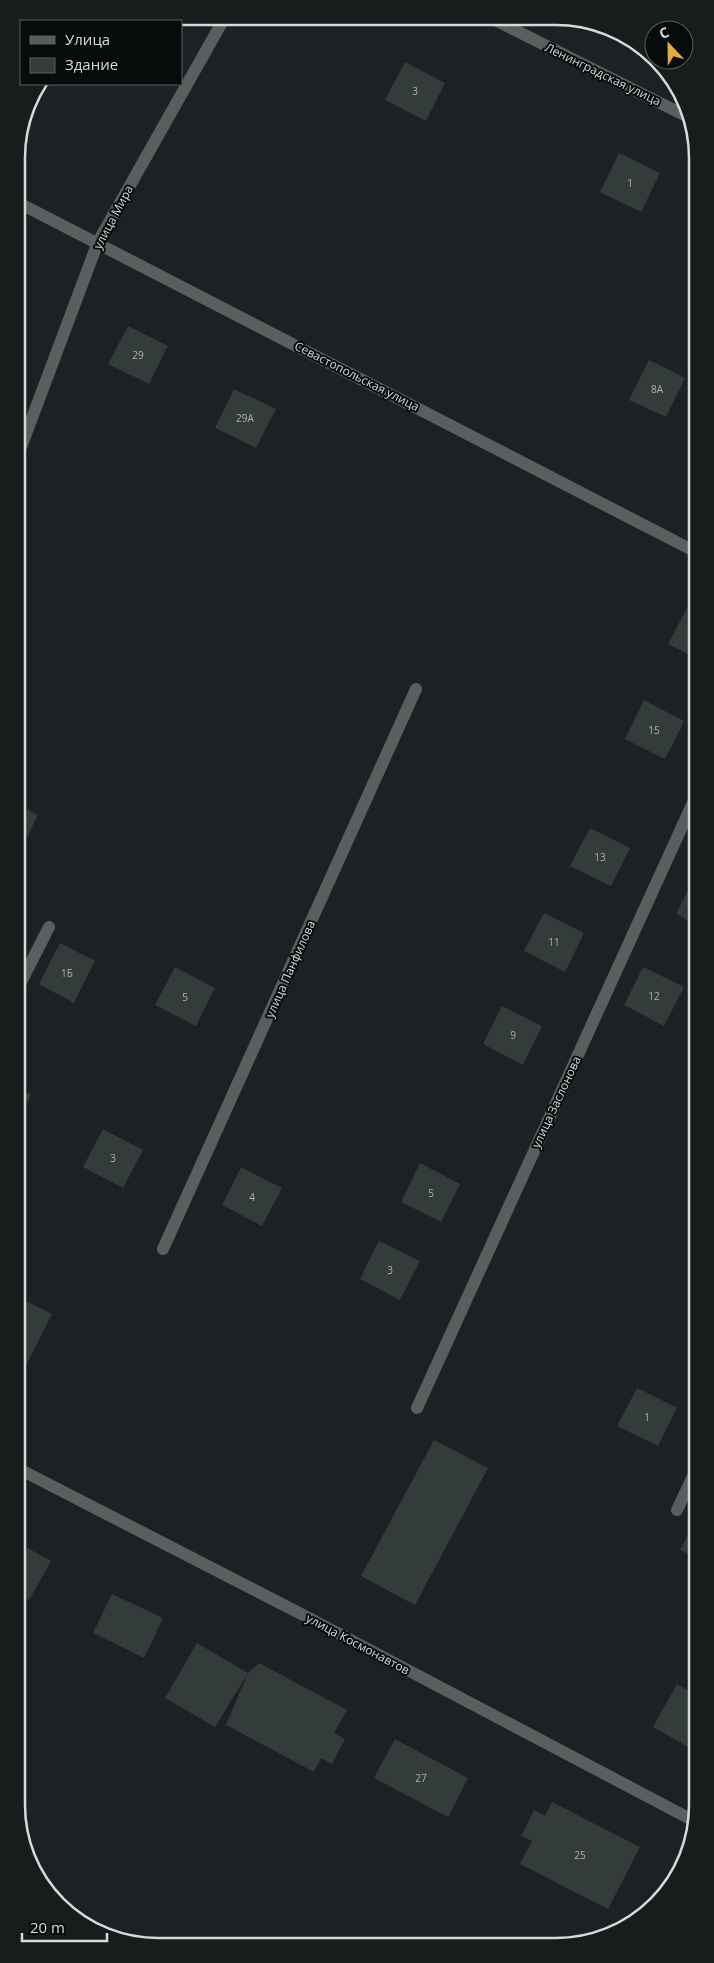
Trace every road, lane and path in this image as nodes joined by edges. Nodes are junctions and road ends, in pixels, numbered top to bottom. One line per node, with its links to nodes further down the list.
1 (220, 25): 5 (street, улица Мира)
2 (505, 25): 3 (street, Ленинградская улица)
3 (681, 112)
4 (25, 206): 5 (street, Севастопольская улица)
5 (98, 242): 6 (street, улица Мира); 7 (street, Севастопольская улица)
6 (25, 437)
7 (689, 548)
8 (416, 689): 12 (street, улица Панфилова)
9 (689, 811): 13 (street, улица Заслонова)
10 (49, 927): 11 (street)
11 (25, 974)
12 (163, 1249)
13 (417, 1408)
14 (25, 1473): 17 (street, улица Космонавтов)
15 (689, 1485): 16 (street)
16 (677, 1510)
17 (688, 1818)

